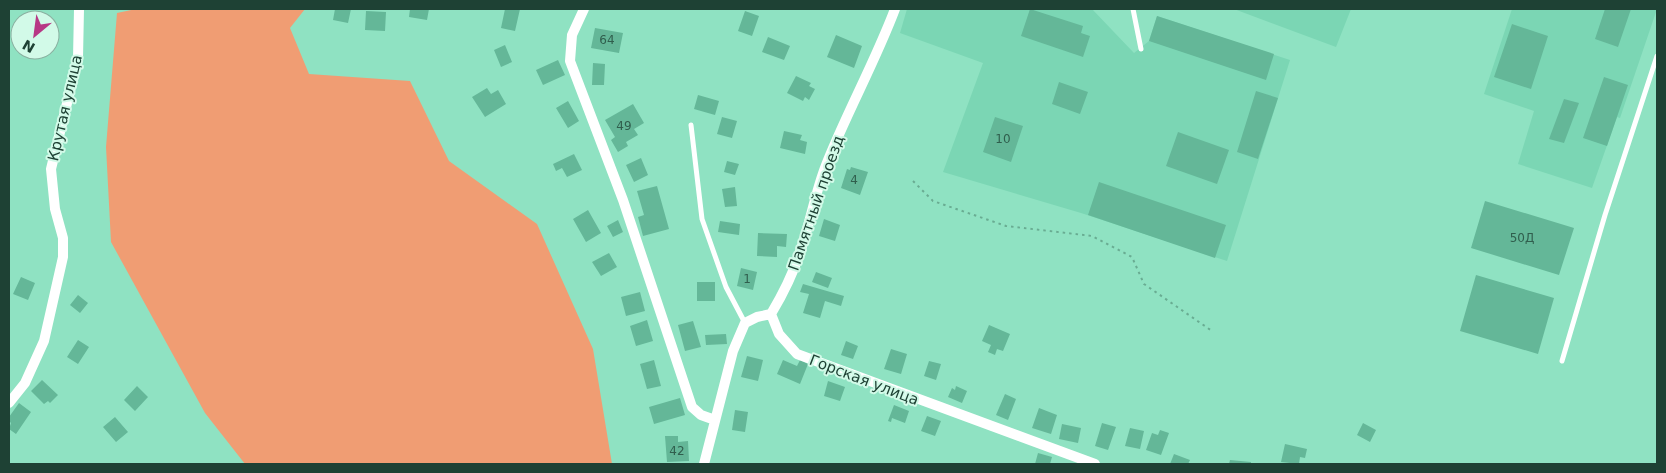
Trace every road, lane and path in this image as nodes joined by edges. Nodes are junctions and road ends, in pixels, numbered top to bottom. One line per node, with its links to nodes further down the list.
1 (80, 9): 13 (street, Крутая улица)
2 (584, 9): 14 (street)
3 (895, 9): 9 (street, Памятный проезд)
4 (1133, 9): 5 (lane)
5 (1141, 49)
6 (1657, 56): 12 (lane)
7 (691, 125): 10 (lane)
8 (913, 181): 11 (path)
9 (771, 314): 10 (street); 15 (street, Горская улица)
10 (746, 322): 14 (street)
11 (1212, 331)
12 (1562, 361)
13 (9, 403)
14 (715, 420): 16 (street)
15 (1069, 460): 17 (street, Горская улица)
16 (704, 464)
17 (1095, 464)

